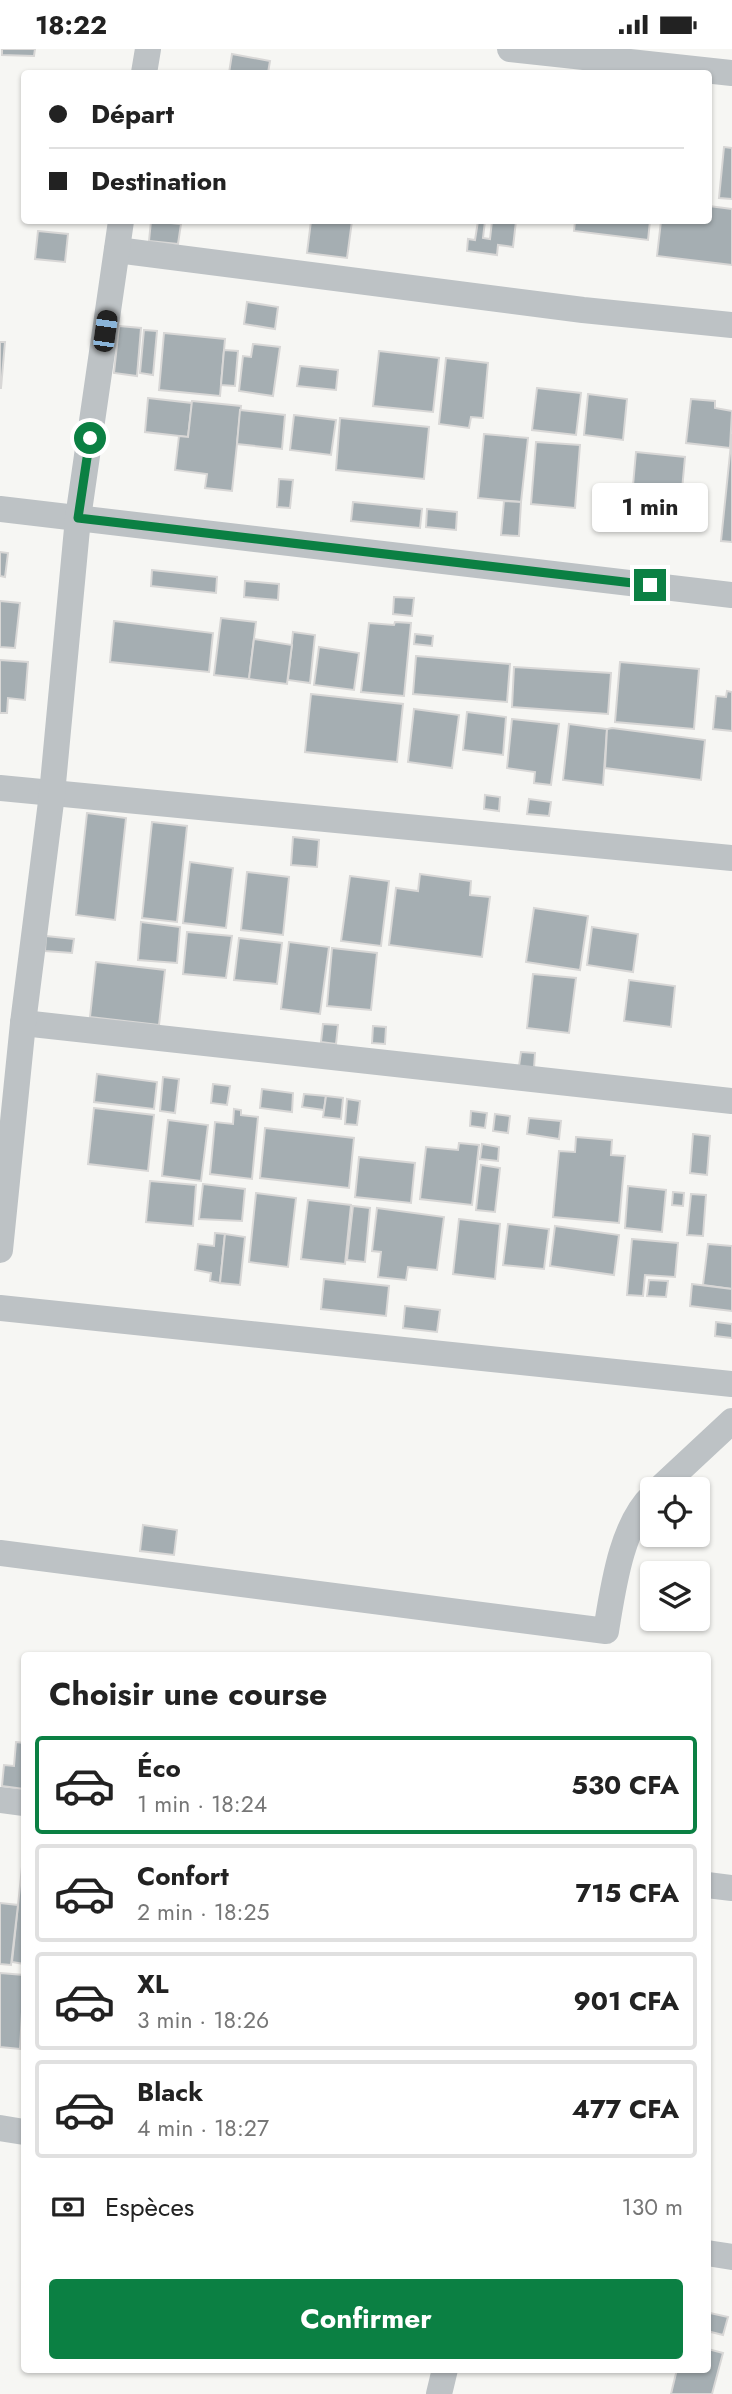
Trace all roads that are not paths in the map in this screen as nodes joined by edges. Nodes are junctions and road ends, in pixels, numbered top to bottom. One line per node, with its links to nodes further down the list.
1 (148, 49): 3 (street)
2 (510, 49): 4 (street)
3 (144, 70)
4 (704, 70)
5 (712, 71): 6 (street)
6 (732, 73)
7 (121, 224): 8 (street)
8 (117, 250): 9 (street); 11 (street)
9 (732, 325)
10 (0, 509): 11 (street)
11 (78, 518): 12 (street); 14 (street)
12 (732, 595)
13 (0, 787): 14 (street)
14 (52, 794): 15 (street); 16 (street)
15 (732, 857)
16 (23, 1023): 17 (street); 18 (street)
17 (732, 1101)
18 (0, 1251)
19 (0, 1308): 20 (street)
20 (732, 1384)
21 (732, 1421): 22 (street)
22 (672, 1477)
23 (640, 1506): 24 (street)
24 (0, 1553)
25 (0, 1800): 26 (street)
26 (21, 1803)
27 (711, 1885): 28 (street)
28 (732, 1888)
29 (0, 2128): 30 (street)
30 (21, 2132)
31 (711, 2254): 32 (street)
32 (732, 2257)
33 (444, 2373): 34 (street)
34 (439, 2394)

